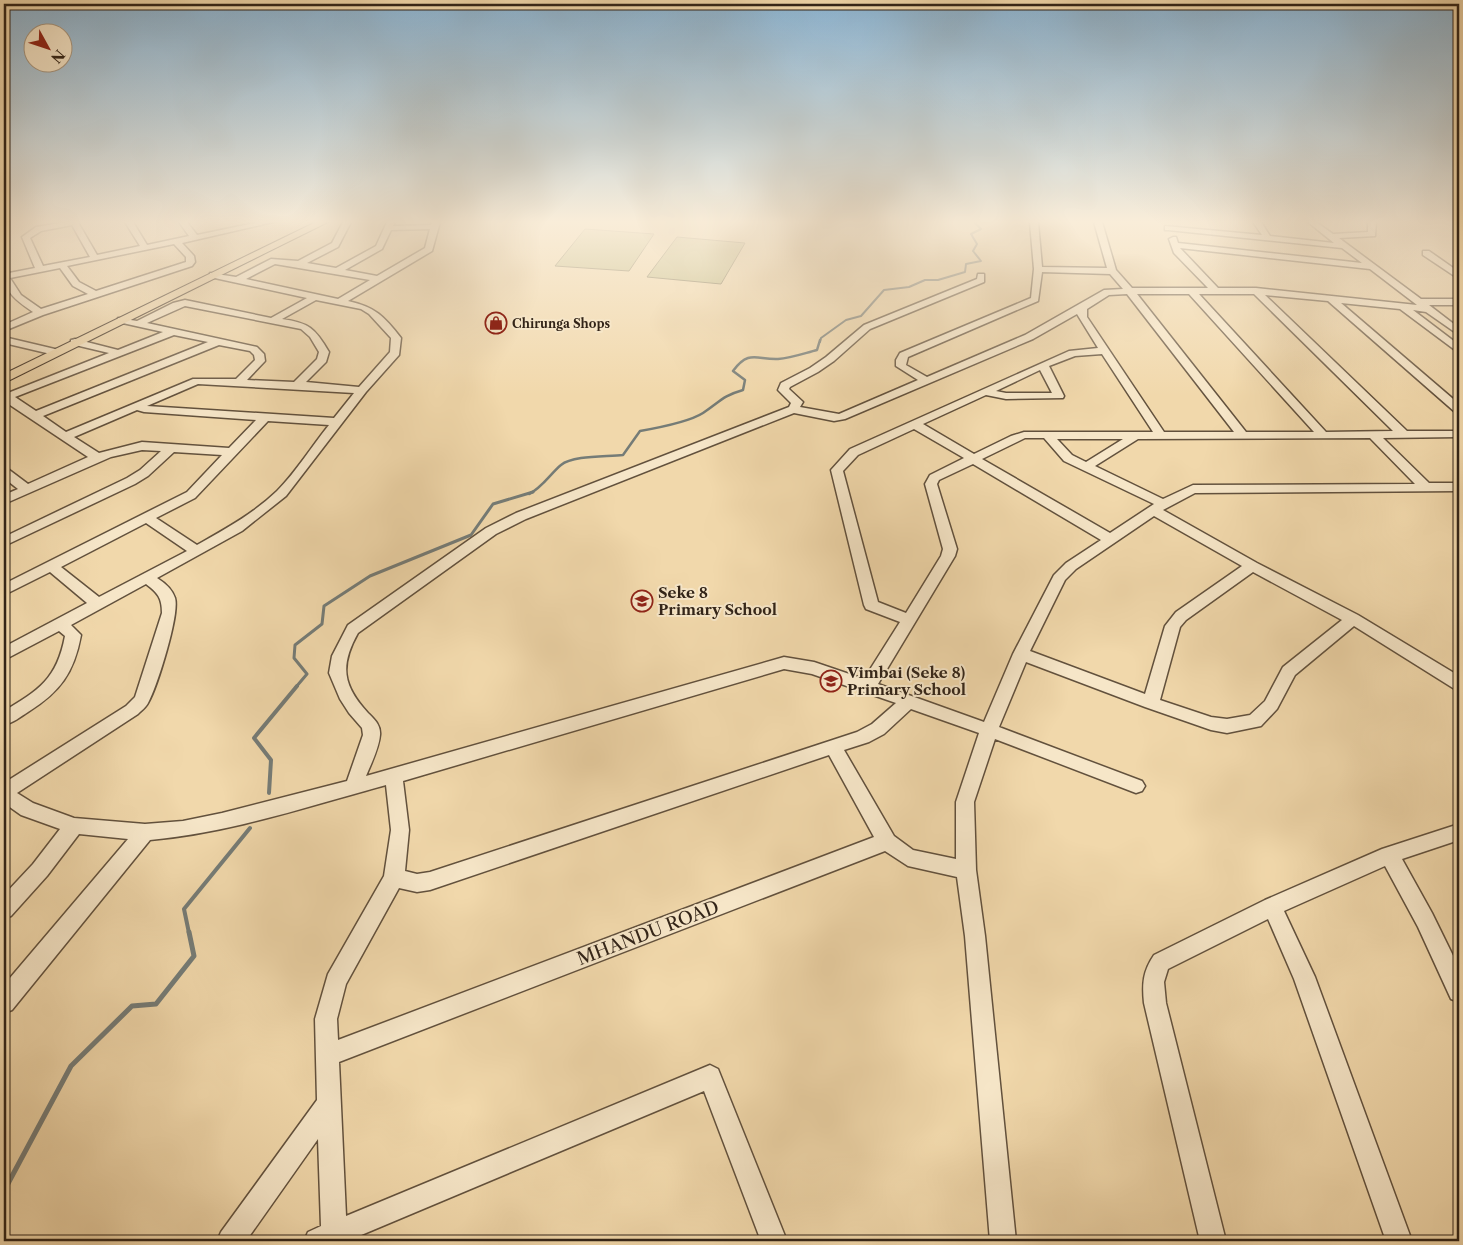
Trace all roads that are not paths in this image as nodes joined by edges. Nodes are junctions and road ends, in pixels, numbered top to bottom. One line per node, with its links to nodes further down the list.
1 (6, 280): 25 (street)
2 (73, 280): 16 (street)
3 (141, 280): 16 (street)
4 (203, 280): 26 (main road)
5 (236, 280): 17 (street)
6 (378, 280): 19 (street)
7 (981, 280): 48 (street)
8 (1037, 280): 41 (street)
9 (1120, 280): 12 (street)
10 (1206, 280): 14 (street)
11 (1390, 280): 20 (street)
12 (1130, 291): 13 (street); 23 (street); 62 (street)
13 (1191, 291): 14 (street); 57 (street)
14 (1216, 291): 15 (street)
15 (1256, 291): 18 (street); 54 (street)
16 (96, 295): 25 (street)
17 (316, 296): 19 (street); 27 (street)
18 (1331, 299): 22 (street); 49 (street)
19 (341, 301): 44 (street)
20 (1419, 302): 21 (street); 24 (street)
21 (1459, 302)
22 (1403, 307): 24 (street); 35 (street)
23 (1082, 308): 36 (street); 41 (street)
24 (1428, 309): 31 (street)
25 (40, 313): 29 (street)
26 (121, 320): 28 (street); 33 (main road)
27 (272, 321): 28 (street); 43 (street)
28 (139, 323): 30 (street)
29 (4, 328)
30 (175, 331): 34 (street); 38 (street)
31 (1459, 332)
32 (4, 340): 37 (street)
33 (75, 342): 37 (main road); 38 (street)
34 (219, 342): 42 (street); 50 (street)
35 (1459, 350)
36 (1105, 351): 39 (street); 61 (street)
37 (55, 352): 40 (main road)
38 (120, 353): 46 (street)
39 (1042, 366): 45 (street); 45 (street)
40 (4, 379)
41 (927, 381): 48 (street)
42 (239, 382): 43 (street); 47 (street)
43 (297, 385): 44 (street)
44 (362, 390): 52 (street)
45 (985, 392): 53 (street)
46 (5, 396): 50 (street)
47 (137, 406): 51 (street); 59 (street)
48 (793, 409): 96 (street)
49 (1459, 410)
50 (36, 415): 59 (street)
51 (265, 417): 52 (street); 64 (street)
52 (338, 422): 77 (street)
53 (914, 424): 66 (street); 84 (street)
54 (1402, 434): 55 (street); 58 (street)
55 (1459, 434)
56 (1047, 435): 60 (street); 66 (street); 67 (street)
57 (1323, 435): 58 (street); 62 (street)
58 (1373, 435): 69 (street)
59 (66, 436): 65 (street)
60 (1134, 436): 61 (street); 67 (street)
61 (1161, 436): 62 (street)
62 (1243, 436)
63 (171, 448): 64 (street); 65 (street); 76 (street)
64 (232, 452): 74 (street)
65 (98, 458): 71 (street)
66 (973, 460): 75 (street); 84 (street)
67 (1086, 467): 73 (street)
68 (4, 472): 71 (street)
69 (1424, 487): 70 (street); 73 (street)
70 (1459, 487)
71 (28, 490): 72 (street)
72 (4, 500)
73 (1159, 507): 75 (street); 78 (street)
74 (147, 518): 77 (street); 79 (street)
75 (1110, 539): 87 (street)
76 (4, 542)
77 (197, 551): 80 (street)
78 (1252, 566): 83 (street); 91 (street)
79 (52, 567): 81 (street); 82 (street)
80 (147, 578): 82 (street); 98 (street)
81 (4, 590)
82 (98, 604): 85 (street)
83 (1353, 619): 88 (street); 91 (street)
84 (909, 620): 89 (street)
85 (61, 624): 86 (street); 92 (street)
86 (4, 654)
87 (1021, 654): 91 (street); 93 (street)
88 (1459, 684)
89 (867, 688): 90 (street); 95 (street)
90 (908, 702): 93 (street); 94 (street)
91 (1150, 703)
92 (4, 719)
93 (989, 730): 97 (street); 104 (street)
94 (833, 748): 102 (street); 105 (street)
95 (394, 776): 96 (street); 105 (street)
96 (354, 786): 100 (street)
97 (1136, 786)
98 (4, 793): 99 (street)
99 (74, 826): 100 (street); 107 (street)
100 (145, 832): 109 (street)
101 (1459, 832): 103 (street)
102 (887, 842): 104 (street); 110 (street, MHANDU ROAD)
103 (1389, 855): 106 (street); 108 (street)
104 (966, 870): 115 (street)
105 (394, 878): 110 (street)
106 (1272, 907): 116 (street); 117 (street)
107 (4, 909)
108 (1459, 991)
109 (4, 1002)
110 (329, 1055): 111 (street)
111 (330, 1102): 112 (street); 113 (street)
112 (326, 1238): 114 (street)
113 (230, 1241)
114 (774, 1241)
115 (1003, 1241)
116 (1213, 1241)
117 (1399, 1241)

